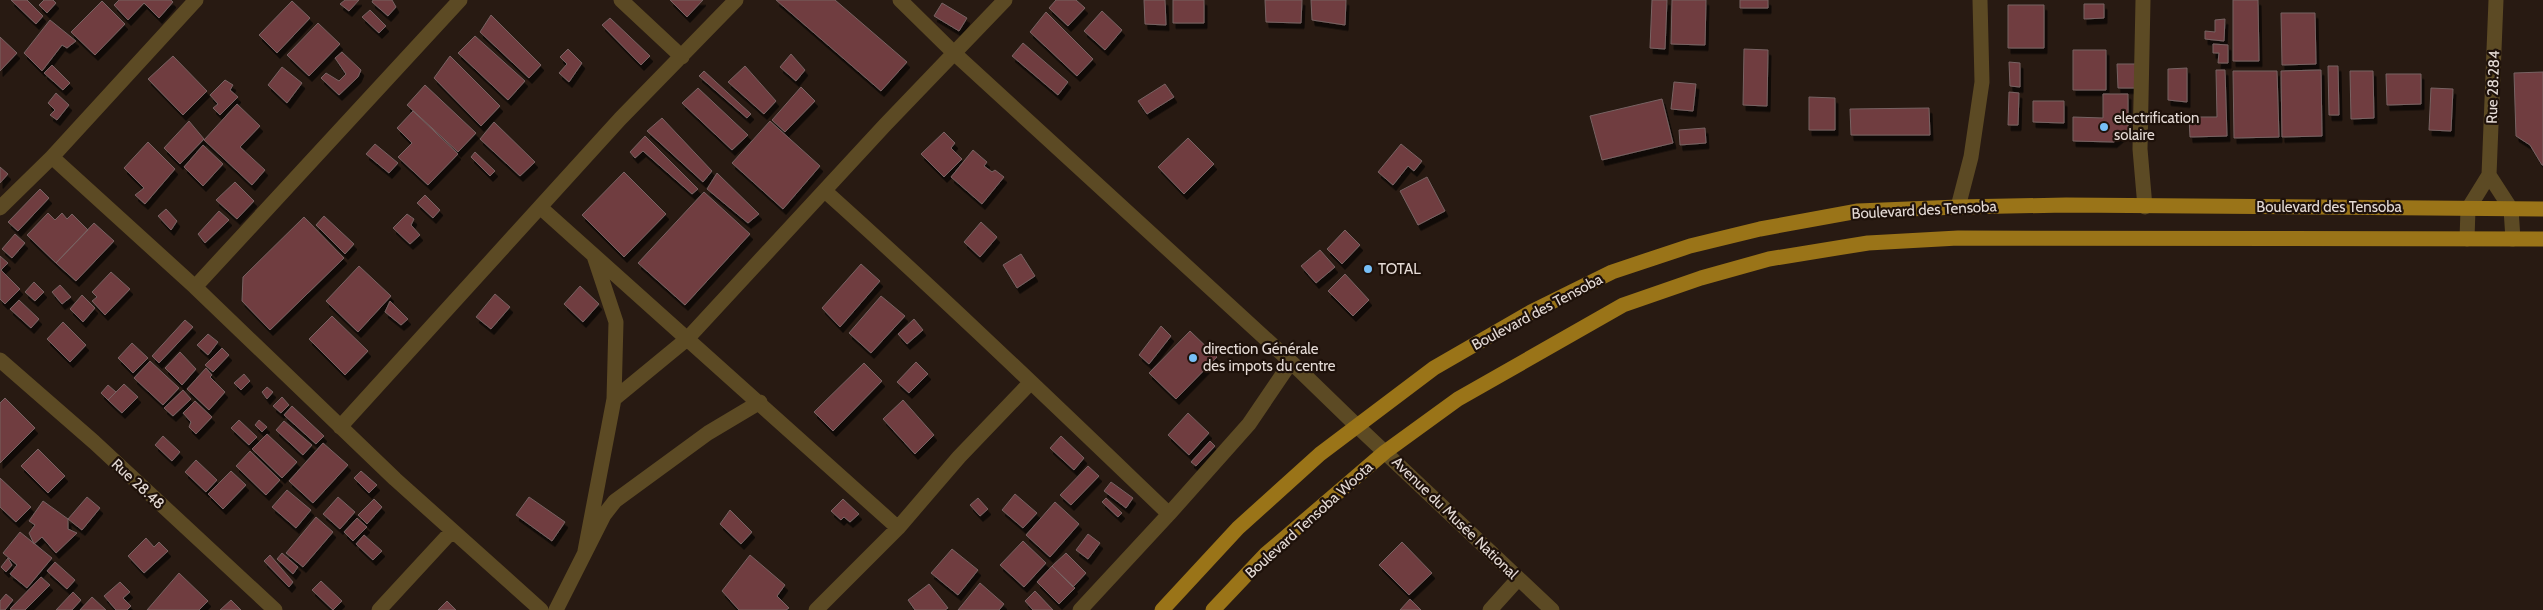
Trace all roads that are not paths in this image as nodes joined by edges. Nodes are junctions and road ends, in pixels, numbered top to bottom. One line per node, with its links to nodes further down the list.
1 (196, 0): 12 (street)
2 (460, 0): 26 (street)
3 (621, 0): 11 (street)
4 (736, 0): 11 (street)
5 (900, 0): 10 (street, Avenue du Musée National)
6 (1005, 0): 10 (street)
7 (1980, 0): 16 (street)
8 (2143, 0): 17 (street)
9 (2496, 0): 13 (street, Rue 28.284)
10 (954, 53): 14 (street); 29 (street, Avenue du Musée National)
11 (682, 57): 15 (street)
12 (52, 156): 18 (street); 26 (street)
13 (2489, 174): 19 (street); 20 (street)
14 (825, 192): 27 (street); 30 (street)
15 (540, 207): 25 (street); 33 (street)
16 (1958, 207): 17 (main road, Boulevard des Tensoba); 34 (main road, Boulevard des Tensoba)
17 (2145, 207): 19 (main road, Boulevard des Tensoba)
18 (0, 208)
19 (2468, 209): 20 (main road, Boulevard des Tensoba); 22 (street)
20 (2511, 209): 21 (main road, Boulevard des Tensoba); 23 (street)
21 (2543, 209)
22 (2467, 239): 23 (main road, Boulevard des Tensoba); 35 (main road, Boulevard des Tensoba)
23 (2513, 239): 24 (main road, Boulevard des Tensoba)
24 (2543, 239)
25 (594, 255): 27 (street); 31 (street)
26 (195, 287): 33 (street)
27 (687, 338): 31 (street); 32 (street)
28 (0, 360): 41 (street, Rue 28.48)
29 (1291, 362): 34 (street, Avenue du Musée National); 36 (street)
30 (1030, 383): 36 (street); 37 (street)
31 (614, 399): 39 (street)
32 (760, 402): 37 (street); 39 (street)
33 (340, 426): 38 (street)
34 (1357, 426): 35 (street, Avenue du Musée National); 47 (main road)
35 (1385, 452): 40 (street, Avenue du Musée National); 48 (main road, Boulevard Tensoba Woota)
36 (1169, 514): 46 (street)
37 (898, 528): 45 (street)
38 (452, 531): 42 (street); 43 (street)
39 (585, 551): 44 (street)
40 (1518, 578): 49 (street); 50 (street, Avenue du Musée National)
41 (275, 610)
42 (379, 610)
43 (541, 610)
44 (556, 610)
45 (816, 610)
46 (1080, 610)
47 (1162, 610)
48 (1212, 610)
49 (1490, 610)
50 (1552, 610)

